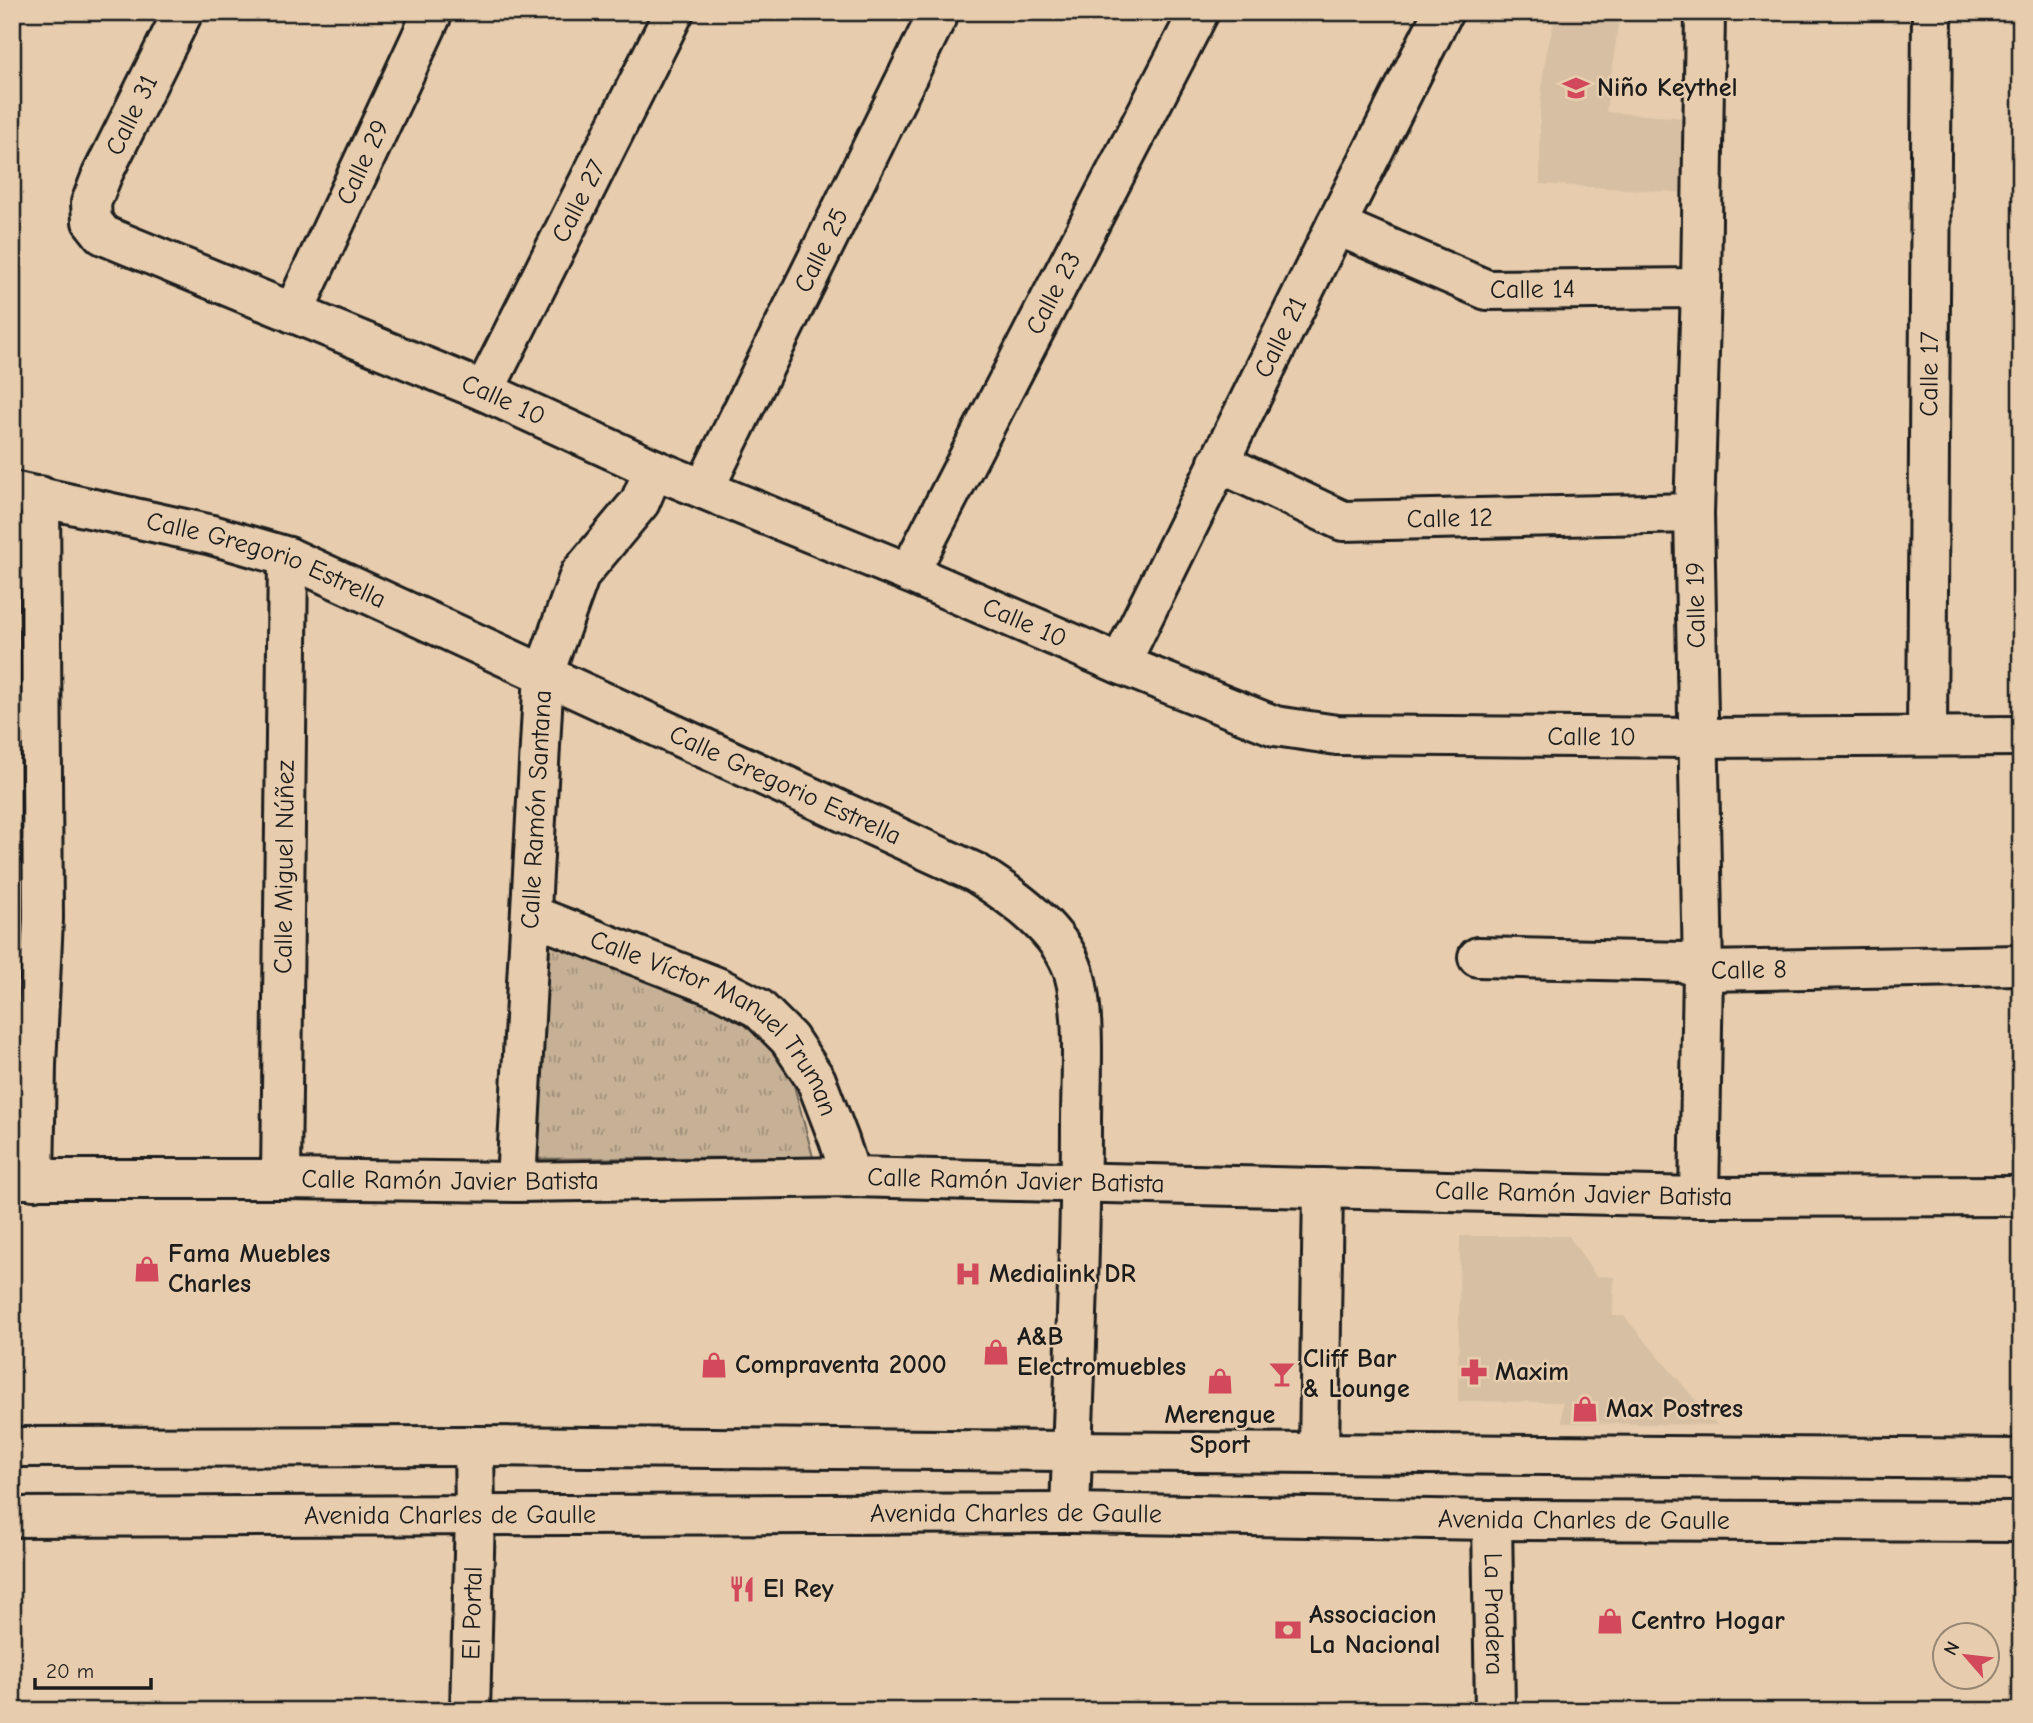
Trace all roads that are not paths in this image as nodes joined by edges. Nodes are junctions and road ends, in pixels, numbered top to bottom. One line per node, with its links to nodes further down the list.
1 (183, 12): 9 (street, Calle 31)
2 (433, 12): 12 (street, Calle 29)
3 (674, 12): 13 (street, Calle 27)
4 (939, 12): 16 (street, Calle 25)
5 (1199, 12): 20 (street, Calle 23)
6 (1443, 12): 10 (street, Calle 21)
7 (1705, 12): 11 (street, Calle 19)
8 (1932, 12): 23 (street, Calle 17)
9 (92, 221): 12 (street, Calle 10)
10 (1336, 225): 11 (street, Calle 14); 14 (street, Calle 21)
11 (1701, 288): 18 (street, Calle 19)
12 (293, 313): 13 (street, Calle 10)
13 (484, 391): 15 (street, Calle 10)
14 (1218, 462): 18 (street, Calle 12); 21 (street, Calle 21)
15 (654, 469): 16 (street, Calle 10); 22 (street, Calle Ramón Santana)
16 (704, 489): 20 (street, Calle 10)
17 (26, 494): 19 (street, Calle Gregorio Estrella); 32 (street)
18 (1694, 513): 25 (street, Calle 19)
19 (288, 557): 22 (street, Calle Gregorio Estrella); 31 (street, Calle Miguel Núñez)
20 (909, 573): 21 (street, Calle 10)
21 (1119, 664): 25 (street, Calle 10)
22 (544, 673): 26 (street, Calle Ramón Santana); 33 (street, Calle Gregorio Estrella)
23 (1927, 736): 24 (street, Calle 10); 25 (street, Calle 10)
24 (2021, 736)
25 (1699, 738): 29 (street, Calle 19)
26 (531, 915): 30 (street, Calle Víctor Manuel Truman); 34 (street, Calle Ramón Santana)
27 (1478, 957): 29 (street, Calle 8)
28 (2021, 965): 29 (street, Calle 8)
29 (1703, 971): 37 (street, Calle 19)
30 (850, 1177): 33 (street, Calle Ramón Javier Batista); 34 (street, Calle Ramón Javier Batista)
31 (281, 1179): 32 (street, Calle Ramón Javier Batista); 34 (street, Calle Ramón Javier Batista)
32 (23, 1180)
33 (1081, 1181): 35 (street, Calle Ramón Javier Batista); 40 (street, Calle Gregorio Estrella)
34 (516, 1182)
35 (1323, 1188): 37 (street, Calle Ramón Javier Batista); 41 (street)
36 (2021, 1196): 37 (street, Calle Ramón Javier Batista)
37 (1699, 1197)
38 (474, 1446): 39 (street); 40 (street); 44 (street, El Portal)
39 (12, 1447)
40 (1072, 1452): 41 (street); 43 (street, Calle Gregorio Estrella)
41 (1319, 1453): 42 (street)
42 (2021, 1459)
43 (1070, 1513): 44 (street, Avenida Charles de Gaulle); 46 (street, Avenida Charles de Gaulle)
44 (475, 1514): 45 (street, Avenida Charles de Gaulle); 48 (street, El Portal)
45 (12, 1517)
46 (1492, 1520): 47 (street, Avenida Charles de Gaulle); 49 (street, La Pradera)
47 (2021, 1522)
48 (470, 1711)
49 (1494, 1711)

